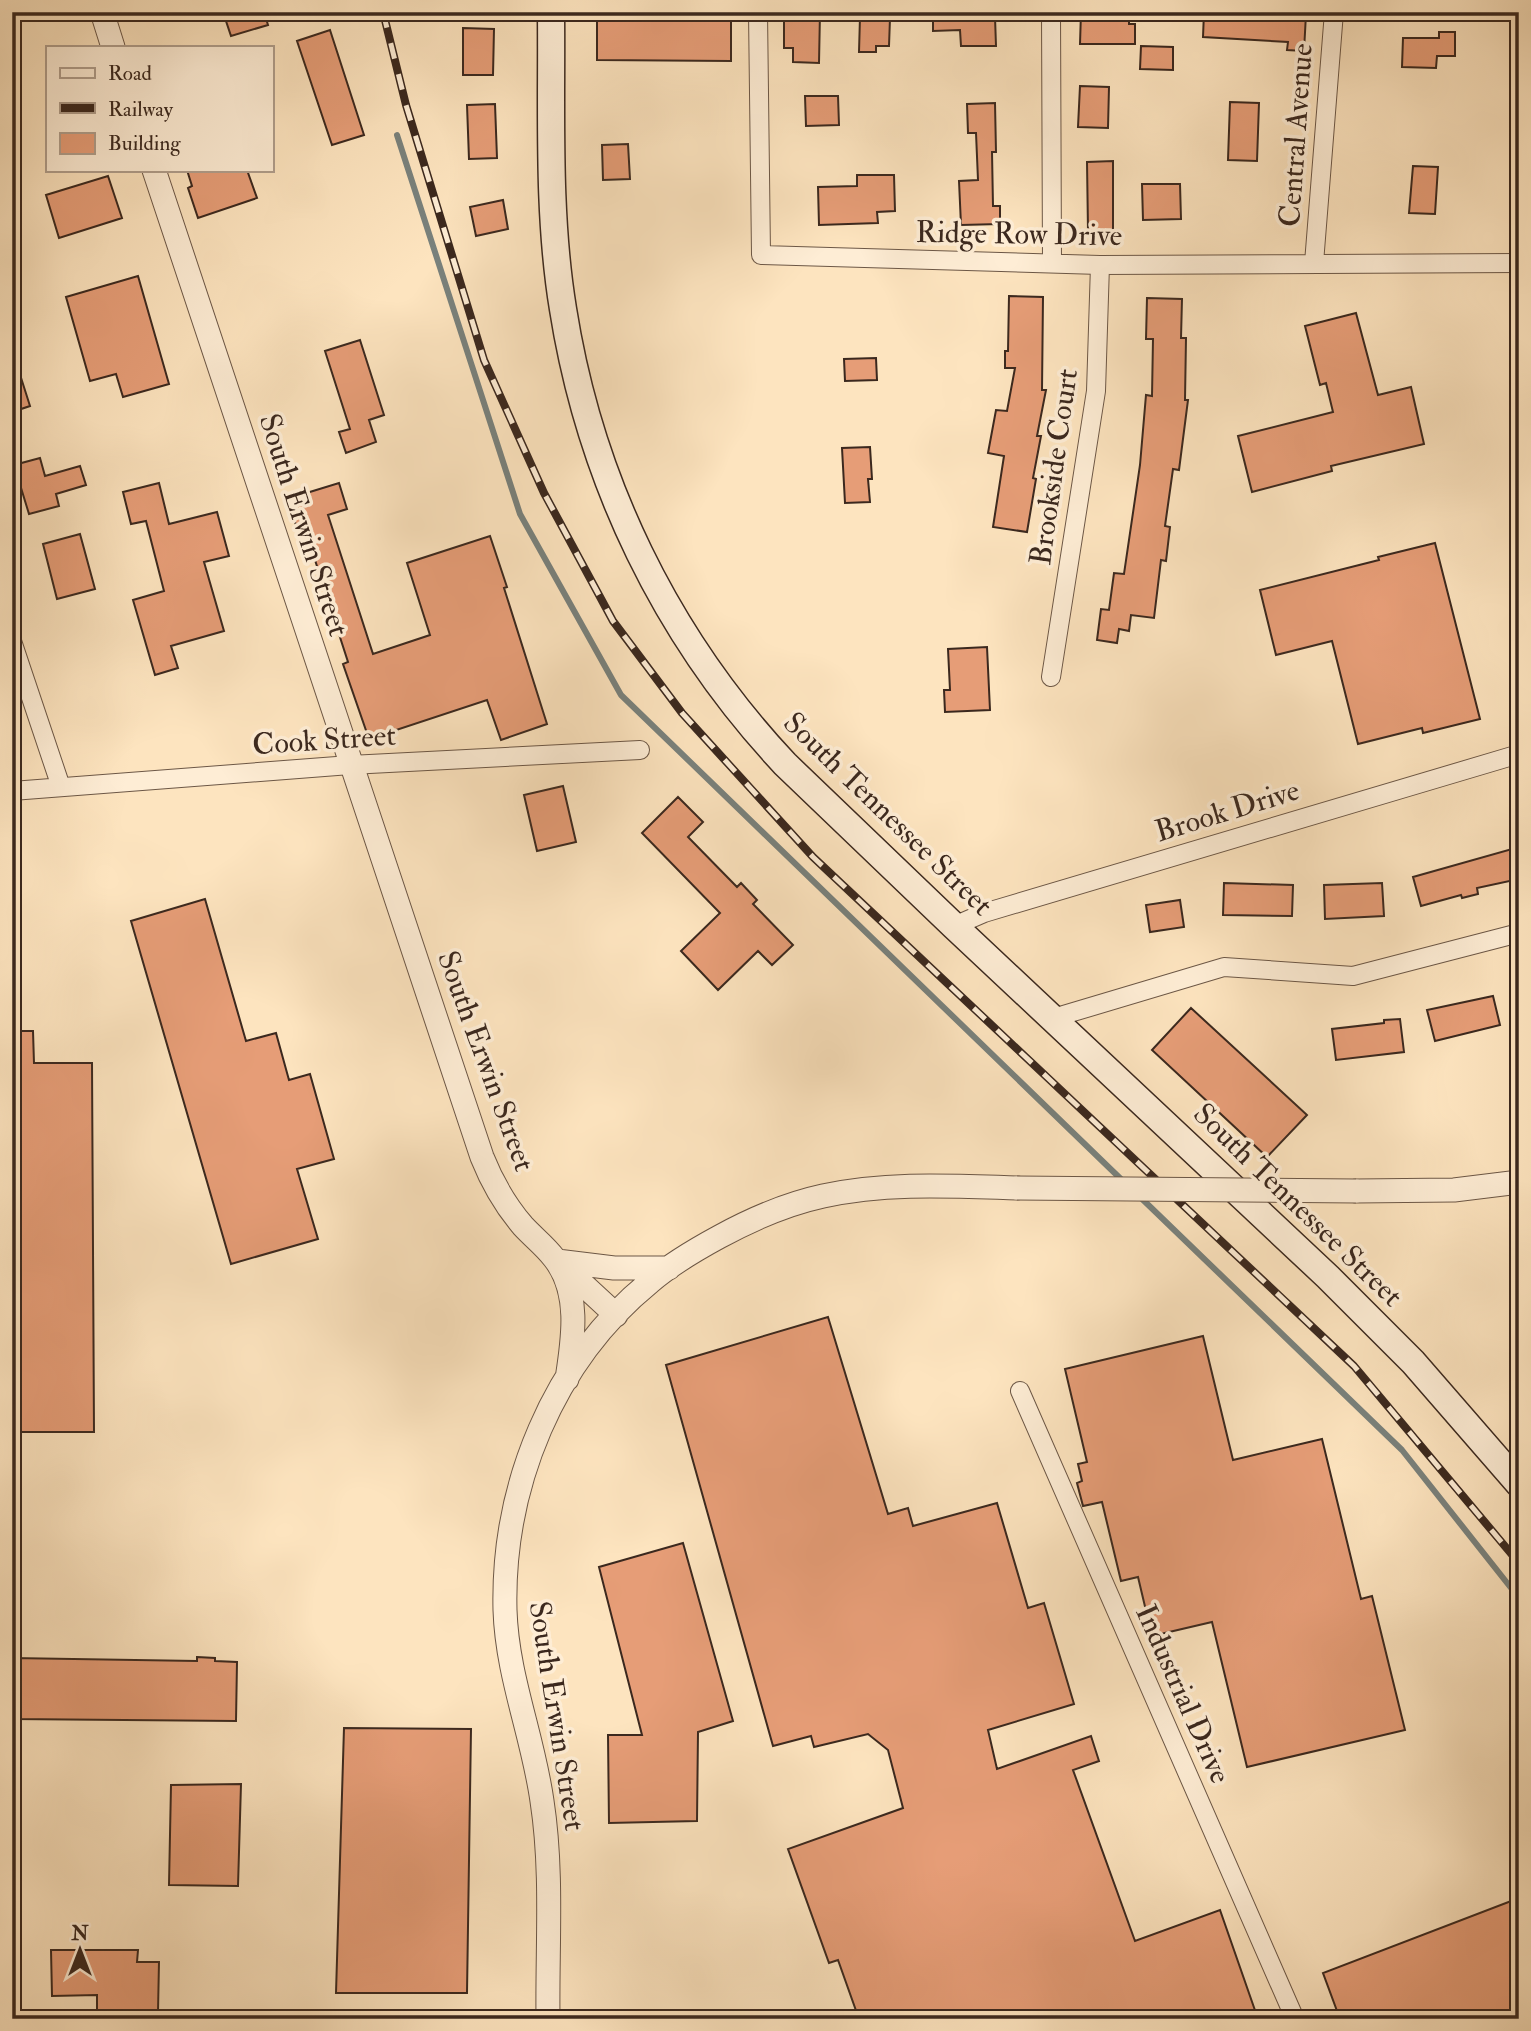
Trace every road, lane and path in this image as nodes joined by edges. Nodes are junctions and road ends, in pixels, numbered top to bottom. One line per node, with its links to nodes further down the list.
1 (102, 12): 6 (street)
2 (551, 12): 19 (main road, South Tennessee Street)
3 (758, 12): 8 (street, Ridge Row Drive)
4 (1051, 12): 8 (street)
5 (1334, 12): 9 (street, Central Avenue)
6 (113, 46)
7 (155, 172): 16 (street, South Erwin Street)
8 (1052, 263): 11 (street, Ridge Row Drive)
9 (1314, 263): 10 (street, Ridge Row Drive); 11 (street, Ridge Row Drive)
10 (1519, 263)
11 (1100, 265): 13 (street, Brookside Court)
12 (12, 641): 17 (street)
13 (1051, 677)
14 (640, 750): 16 (street, Cook Street)
15 (1519, 754): 19 (street, Brook Drive)
16 (350, 765): 17 (street, Cook Street); 23 (street, South Erwin Street)
17 (61, 787): 18 (street, Cook Street)
18 (12, 791)
19 (954, 926): 21 (main road, South Tennessee Street)
20 (1519, 933): 21 (street)
21 (1053, 1018): 28 (main road, South Tennessee Street)
22 (1519, 1182): 24 (street, bridge)
23 (556, 1259): 24 (street); 25 (street, South Erwin Street); 26 (street)
24 (669, 1268): 25 (street)
25 (616, 1315): 26 (street, South Erwin Street)
26 (566, 1379): 29 (street, South Erwin Street)
27 (1020, 1391): 30 (street, Industrial Drive)
28 (1519, 1484)
29 (548, 2019)
30 (1295, 2019)

